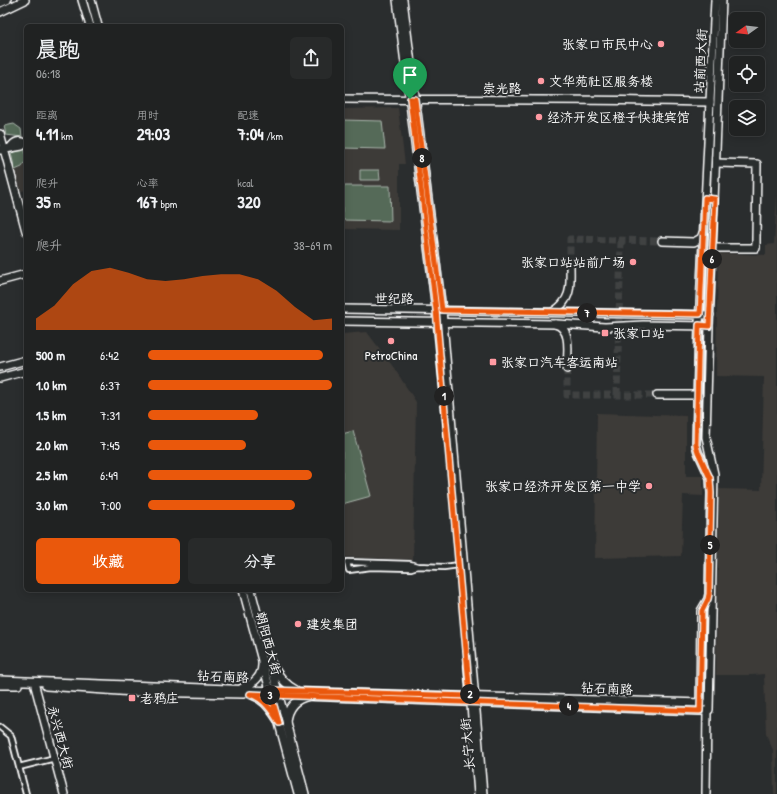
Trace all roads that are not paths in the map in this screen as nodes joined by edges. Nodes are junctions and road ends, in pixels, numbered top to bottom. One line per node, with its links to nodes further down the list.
1 (7, 0): 10 (main road)
2 (25, 0): 11 (main road)
3 (79, 0): 12 (main road)
4 (82, 0): 12 (main road)
5 (92, 0): 14 (main road)
6 (397, 0): 16 (main road, 长宁大街)
7 (403, 0): 16 (main road, 长宁大街)
8 (715, 0): 17 (main road, 站前西大街)
9 (722, 0): 21 (main road, 站前西大街)
10 (0, 3)
11 (0, 12)
12 (87, 16): 13 (main road)
13 (89, 24)
14 (98, 24)
15 (344, 98): 16 (main road, 崇光路)
16 (412, 99): 17 (main road, 崇光路); 32 (main road, 长宁大街)
17 (710, 102): 22 (main road, 站前西大街)
18 (0, 134): 20 (main road)
19 (24, 144): 20 (main road)
20 (5, 149): 24 (main road)
21 (716, 163): 23 (main road, 站前西大街); 27 (main road)
22 (705, 198): 23 (main road); 25 (main road, 站前西大街)
23 (715, 199): 27 (main road, 站前西大街)
24 (24, 223)
25 (703, 233): 26 (main road); 35 (main road, 站前西大街)
26 (662, 241)
27 (712, 248): 36 (main road, 站前西大街)
28 (570, 264): 33 (main road)
29 (24, 275): 30 (main road)
30 (0, 281)
31 (344, 309): 32 (main road, 世纪路)
32 (439, 310): 33 (main road, 世纪路); 38 (main road, 长宁大街)
33 (550, 312): 34 (main road, 世纪路); 39 (main road)
34 (645, 314): 35 (main road, 世纪路); 40 (main road)
35 (700, 314): 36 (main road, 世纪路); 41 (main road, 站前西大街)
36 (710, 315): 42 (main road, 站前西大街)
37 (344, 321): 38 (main road, 世纪路)
38 (440, 322): 39 (main road, 世纪路); 51 (main road, 长宁大街); 64 (main road, 长宁大街)
39 (550, 324): 40 (main road, 世纪路); 45 (main road)
40 (645, 325): 41 (main road, 世纪路)
41 (699, 325): 42 (main road, 世纪路); 49 (main road, 站前西大街)
42 (709, 326): 50 (main road, 站前西大街)
43 (24, 361): 44 (main road)
44 (0, 367)
45 (567, 369)
46 (24, 372): 47 (main road)
47 (0, 378)
48 (657, 395): 49 (main road)
49 (698, 395): 50 (main road, 站前西大街)
50 (712, 493): 65 (main road, 站前西大街); 66 (main road, 站前西大街)
51 (459, 565): 52 (street); 64 (main road, 长宁大街)
52 (417, 566): 52 (street)
53 (244, 592): 55 (main road, 朝阳西大街)
54 (250, 592): 55 (main road, 朝阳西大街)
55 (265, 659): 59 (main road); 60 (main road); 61 (main road, 朝阳西大街)
56 (0, 680): 59 (main road, 钻石南路)
57 (0, 685): 58 (main road, 钻石南路)
58 (35, 686): 62 (main road, 钻石南路); 70 (main road, 永兴西大街)
59 (240, 689): 61 (main road, 钻石南路)
60 (302, 691): 61 (main road, 钻石南路); 64 (main road, 钻石南路)
61 (274, 693): 62 (main road, 钻石南路); 63 (main road, 钻石南路); 68 (main road, 朝阳西大街)
62 (250, 694): 68 (main road)
63 (309, 696): 64 (main road, 钻石南路); 68 (main road)
64 (473, 700): 65 (main road, 钻石南路); 67 (main road, 钻石南路); 76 (main road, 长宁大街); 77 (main road, 长宁大街)
65 (700, 702): 66 (main road, 钻石南路); 67 (main road, 站前西大街)
66 (709, 702): 67 (main road, 站前西大街)
67 (704, 711): 78 (main road, 站前西大街)
68 (282, 723): 74 (main road, 朝阳西大街); 75 (main road, 朝阳西大街)
69 (0, 727): 71 (street)
70 (55, 758): 71 (street); 73 (main road, 永兴西大街)
71 (19, 767): 72 (street)
72 (26, 794)
73 (64, 794)
74 (298, 794)
75 (305, 794)
76 (478, 794)
77 (483, 794)
78 (706, 794)

